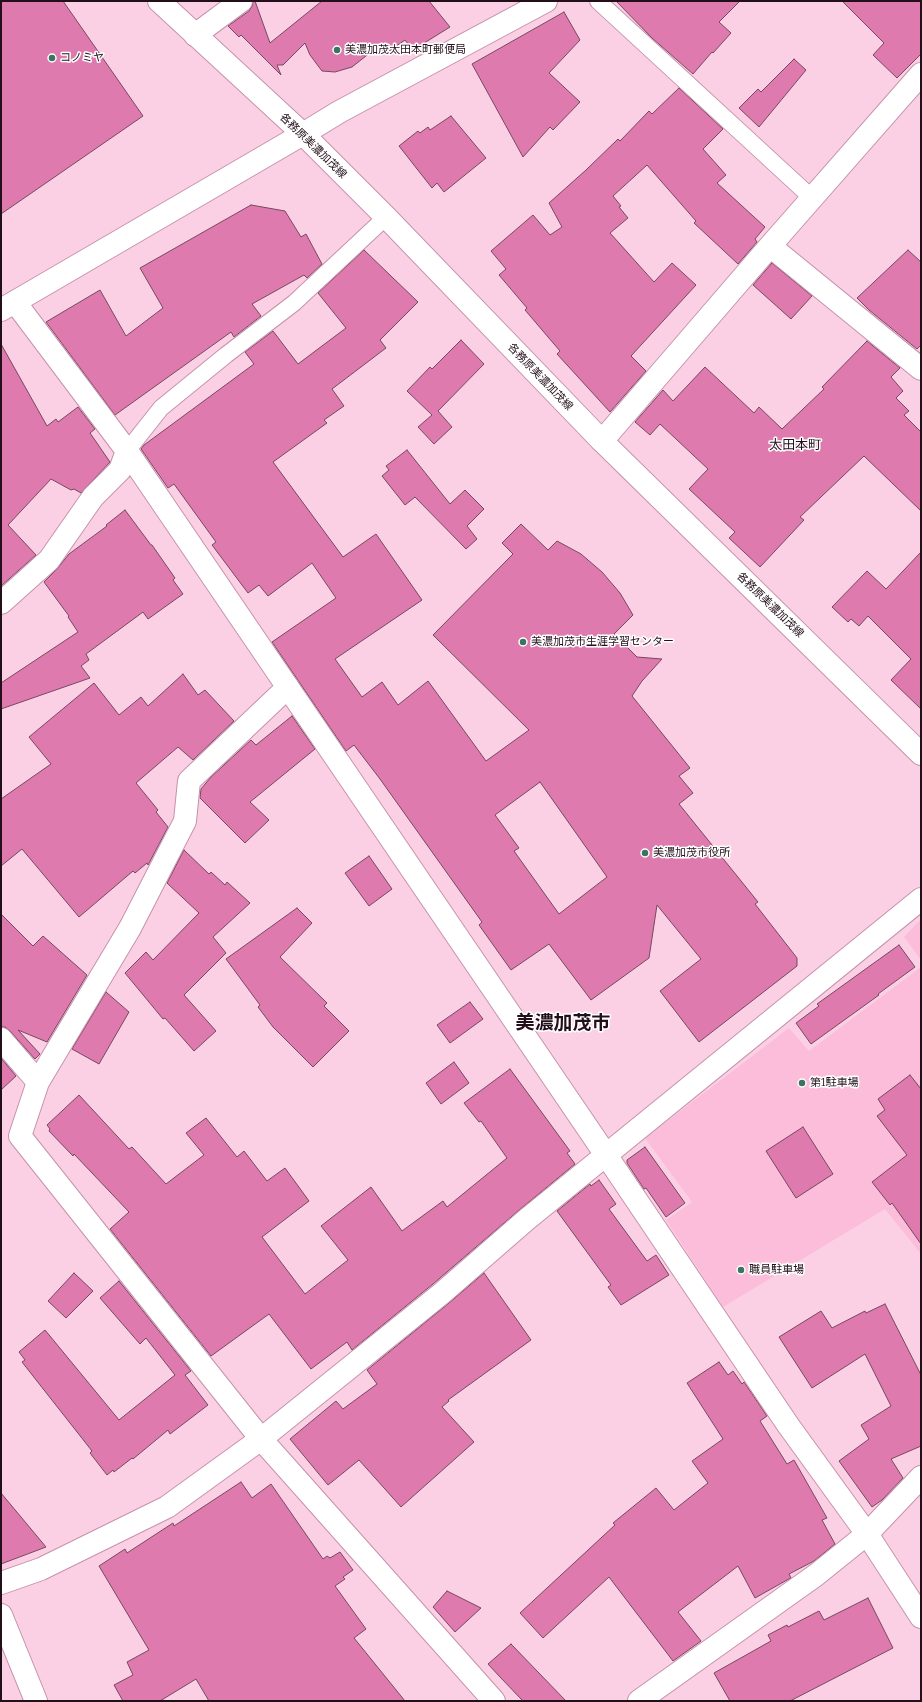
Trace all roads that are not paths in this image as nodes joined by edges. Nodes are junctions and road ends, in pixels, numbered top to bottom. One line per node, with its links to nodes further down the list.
1 (159, 1): 5 (street, 各務原美濃加茂線)
2 (241, 1): 5 (street)
3 (546, 1): 7 (street)
4 (598, 1): 8 (lane)
5 (195, 35): 7 (street, 各務原美濃加茂線)
6 (921, 74): 8 (street)
7 (303, 134): 9 (street, 各務原美濃加茂線); 11 (street)
8 (812, 198): 10 (street)
9 (386, 217): 13 (street, 各務原美濃加茂線); 14 (lane)
10 (770, 246): 12 (street); 13 (street)
11 (8, 306): 14 (street)
12 (918, 361)
13 (602, 441): 17 (street, 各務原美濃加茂線)
14 (127, 451): 15 (street); 16 (street)
15 (1, 603)
16 (288, 687): 20 (street); 21 (street)
17 (921, 754)
18 (921, 899): 21 (street)
19 (1, 1039): 20 (street)
20 (38, 1082): 22 (street)
21 (606, 1155): 22 (street); 24 (street)
22 (261, 1439): 25 (street); 29 (street)
23 (921, 1477): 24 (street)
24 (867, 1534): 27 (street); 30 (street)
25 (1, 1583)
26 (1, 1615): 28 (street)
27 (921, 1617)
28 (36, 1701)
29 (494, 1701)
30 (639, 1701)

